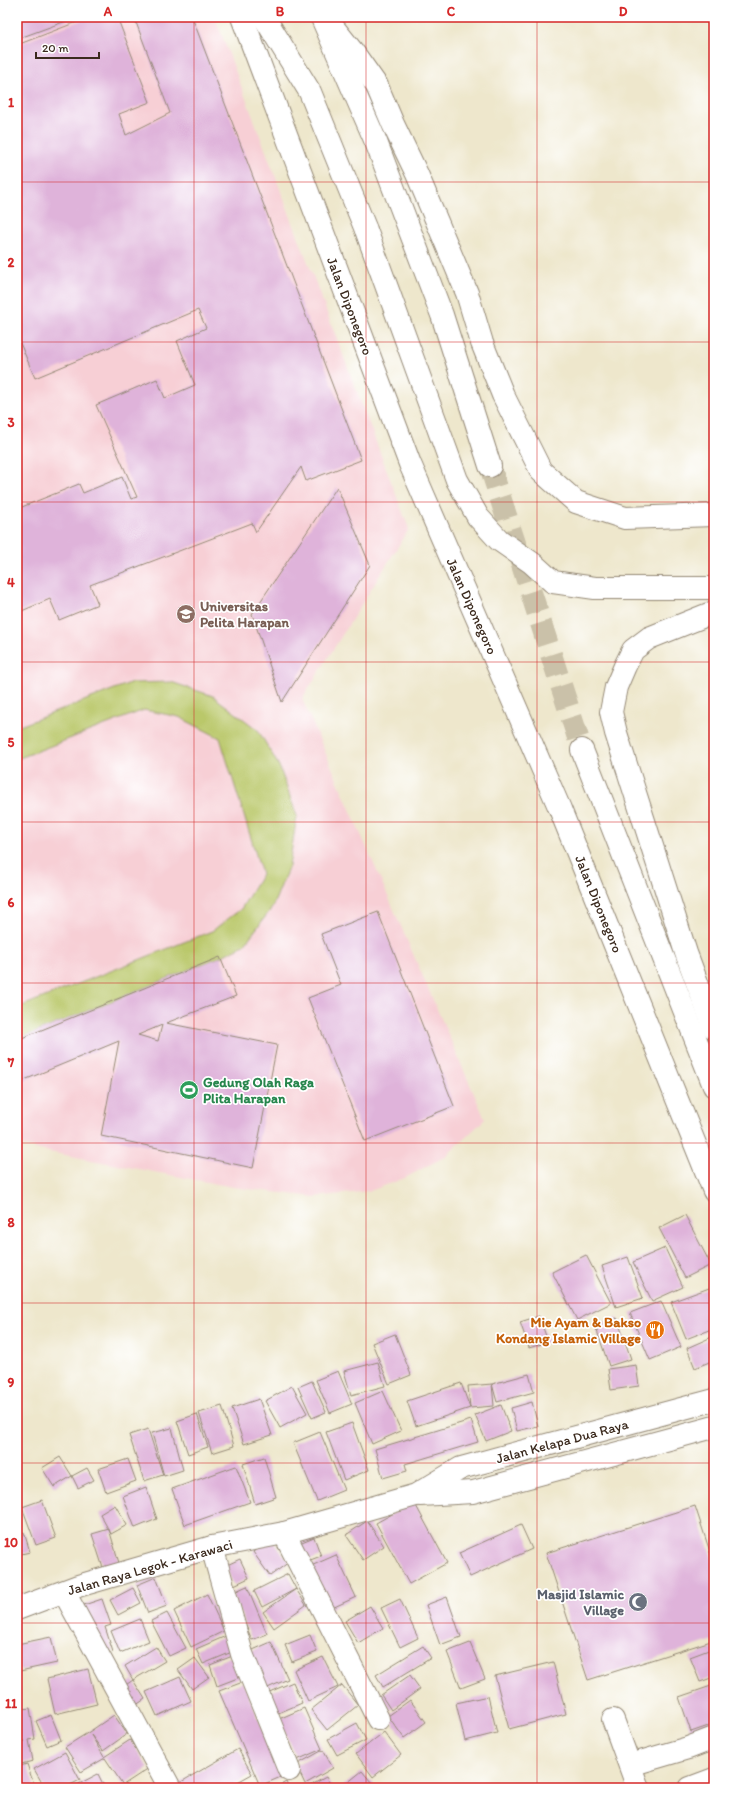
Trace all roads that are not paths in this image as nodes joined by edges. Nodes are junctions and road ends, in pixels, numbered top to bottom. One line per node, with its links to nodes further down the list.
1 (242, 17): 12 (main road, Jalan Diponegoro)
2 (264, 17): 7 (main road, bridge)
3 (321, 17): 5 (main road)
4 (325, 17): 6 (main road)
5 (490, 466)
6 (714, 515)
7 (714, 588)
8 (714, 612): 10 (main road)
9 (582, 750): 11 (main road)
10 (714, 1028)
11 (714, 1086)
12 (714, 1191)
13 (714, 1400): 15 (main road, Jalan Kelapa Dua Raya)
14 (714, 1427): 16 (main road, Jalan Kelapa Dua Raya)
15 (593, 1433): 16 (main road); 17 (main road, Jalan Kelapa Dua Raya)
16 (601, 1458): 17 (main road, Jalan Kelapa Dua Raya)
17 (416, 1495): 18 (main road, Jalan Kelapa Dua Raya)
18 (284, 1533): 19 (main road, Jalan Raya Legok - Karawaci); 22 (main road)
19 (212, 1547): 20 (main road, Jalan Raya Legok - Karawaci); 26 (main road)
20 (64, 1592): 21 (main road, Jalan Raya Legok - Karawaci); 28 (main road)
21 (17, 1609)
22 (378, 1719)
23 (613, 1720): 25 (main road)
24 (714, 1738): 25 (main road)
25 (630, 1765): 29 (main road)
26 (289, 1770)
27 (714, 1779): 30 (main road)
28 (170, 1788)
29 (638, 1788)
30 (690, 1788)

